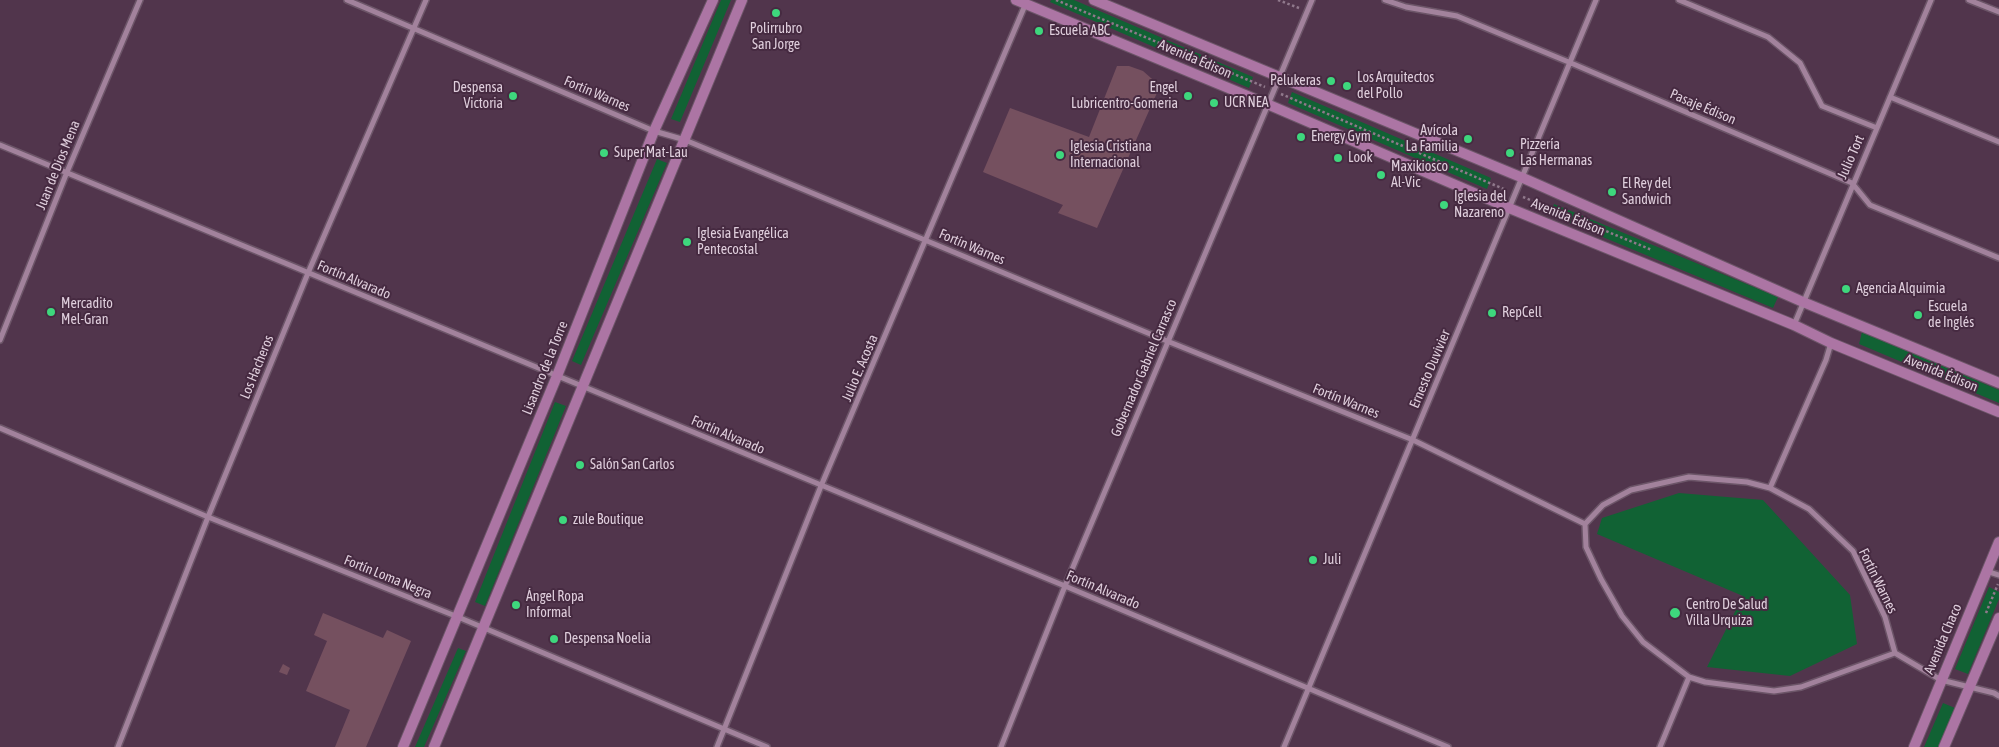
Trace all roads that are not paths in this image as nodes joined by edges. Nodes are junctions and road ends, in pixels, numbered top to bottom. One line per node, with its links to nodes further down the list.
1 (140, 0): 25 (street, Juan de Dios Mena)
2 (347, 0): 15 (street, Fortín Warnes)
3 (426, 0): 15 (street, Los Hacheros)
4 (713, 0): 21 (main road, Lisandro de la Torre)
5 (742, 0): 22 (main road)
6 (1094, 0): 17 (main road, Avenida Édison)
7 (1312, 0): 17 (street, Gobernador Gabriel Carrasco)
8 (1385, 0): 16 (street, Pasaje Édison)
9 (1596, 0): 16 (street, Ernesto Duvivier)
10 (1679, 0): 20 (street)
11 (1931, 0): 18 (street, Julio Tort)
12 (1970, 0): 14 (street)
13 (1023, 1): 19 (main road, Avenida Édison); 29 (street, Julio E. Acosta)
14 (1999, 12)
15 (414, 28): 21 (street, Fortín Warnes); 31 (street, Los Hacheros)
16 (1571, 63): 26 (street, Ernesto Duvivier); 27 (street, Pasaje Édison)
17 (1279, 78): 19 (street, Gobernador Gabriel Carrasco); 26 (main road, Avenida Édison)
18 (1890, 97): 20 (street, Julio Tort); 23 (street)
19 (1267, 104): 28 (main road, Avenida Édison); 35 (street, Gobernador Gabriel Carrasco)
20 (1877, 128): 27 (street, Julio Tort)
21 (654, 131): 22 (street, Fortín Warnes); 37 (main road, Lisandro de la Torre)
22 (685, 140): 29 (street, Fortín Warnes); 39 (main road)
23 (1999, 142)
24 (0, 145): 25 (street, Fortín Alvarado)
25 (67, 172): 31 (street, Fortín Alvarado); 34 (street, Juan de Dios Mena)
26 (1523, 178): 28 (street, Ernesto Duvivier); 32 (main road, Avenida Édison)
27 (1852, 183): 30 (street, Pasaje Édison); 32 (street, Julio Tort)
28 (1509, 208): 33 (main road, Avenida Édison); 42 (street, Ernesto Duvivier)
29 (927, 240): 35 (street, Fortín Warnes); 43 (street, Julio E. Acosta)
30 (1999, 258)
31 (308, 273): 37 (street, Fortín Alvarado); 45 (street, Los Hacheros)
32 (1803, 302): 33 (street, Julio Tort); 38 (main road, Avenida Édison)
33 (1794, 325): 36 (main road, Avenida Édison)
34 (0, 340)
35 (1167, 341): 42 (street, Fortín Warnes); 50 (street, Gobernador Gabriel Carrasco)
36 (1831, 342): 40 (main road, Avenida Édison); 44 (street)
37 (557, 376): 39 (street, Fortín Alvarado); 51 (main road, Lisandro de la Torre)
38 (1999, 383)
39 (582, 387): 43 (street, Fortín Alvarado); 53 (main road)
40 (1999, 412)
41 (0, 428): 45 (street, Fortín Loma Negra)
42 (1412, 440): 46 (street, Fortín Warnes); 58 (street, Ernesto Duvivier)
43 (822, 486): 50 (street, Fortín Alvarado); 60 (street, Julio E. Acosta)
44 (1770, 488): 46 (street, Fortín Warnes); 54 (street, Fortín Warnes)
45 (208, 517): 51 (street, Fortín Loma Negra); 61 (street, Los Hacheros)
46 (1585, 524): 55 (street)
47 (1999, 542): 48 (main road, Avenida Chaco)
48 (1986, 571): 49 (street); 56 (main road, Avenida Chaco)
49 (1999, 575)
50 (1065, 586): 58 (street, Fortín Alvarado); 66 (street, Gobernador Gabriel Carrasco)
51 (458, 618): 53 (street, Fortín Loma Negra); 62 (main road, Lisandro de la Torre)
52 (1999, 618): 57 (main road)
53 (483, 628): 60 (street, Fortín Loma Negra); 63 (main road)
54 (1895, 653): 55 (street); 56 (street)
55 (1689, 677): 69 (street)
56 (1942, 680): 57 (street); 70 (main road, Avenida Chaco)
57 (1970, 687): 59 (street); 71 (main road)
58 (1308, 689): 67 (street, Ernesto Duvivier); 68 (street, Fortín Alvarado)
59 (1999, 696)
60 (724, 729): 64 (street, Julio E. Acosta); 65 (street, Fortín Loma Negra)
61 (118, 747)
62 (403, 747)
63 (434, 747)
64 (717, 747)
65 (767, 747)
66 (1001, 747)
67 (1284, 747)
68 (1448, 747)
69 (1660, 747)
70 (1914, 747)
71 (1944, 747)

